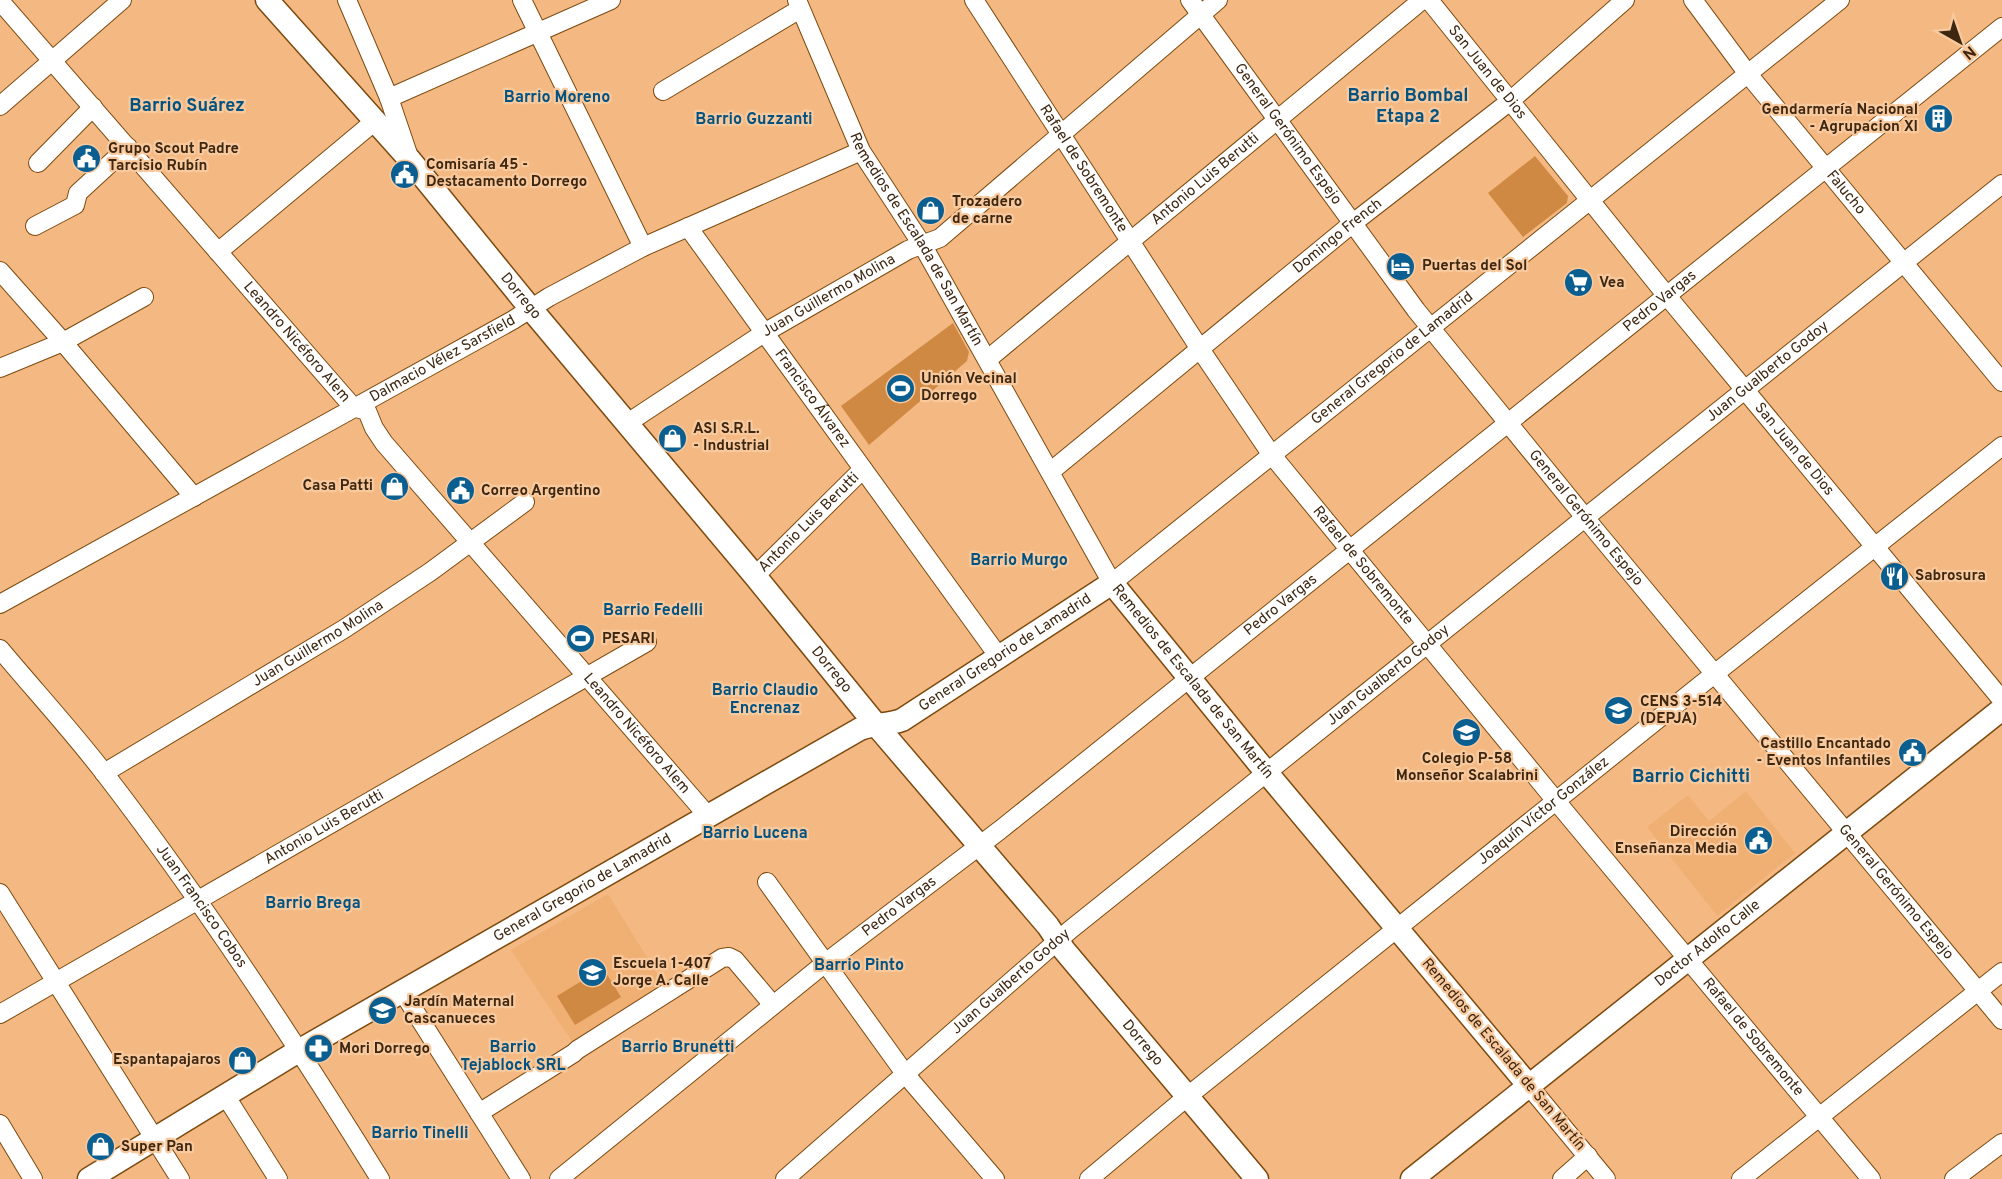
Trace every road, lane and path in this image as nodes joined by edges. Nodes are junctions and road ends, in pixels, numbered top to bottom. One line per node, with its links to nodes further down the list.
1 (122, 0): 18 (street)
2 (267, 0): 26 (main road, Dorrego)
3 (347, 0): 21 (street, Dorrego)
4 (522, 0): 17 (street)
5 (611, 0): 17 (street)
6 (974, 0): 27 (street, Rafael de Sobremonte)
7 (1218, 0): 15 (street, Juan Guillermo Molina)
8 (1422, 0): 25 (street, Antonio Luis Berutti)
9 (1429, 0): 22 (street, San Juan de Dios)
10 (1625, 0): 22 (street, Domingo French)
11 (1693, 0): 19 (street, Falucho)
12 (1840, 0): 19 (street, General Gregorio de Lamadrid)
13 (0, 1): 18 (street, Leandro Nicéforo Alem)
14 (798, 5): 20 (street); 29 (street, Remedios de Escalada de San Martín)
15 (1196, 7): 25 (street, General Gerónimo Espejo); 27 (street, Juan Guillermo Molina)
16 (2002, 27): 32 (street, Pedro Vargas)
17 (538, 32): 21 (street); 40 (street)
18 (52, 61): 23 (street); 24 (street, Leandro Nicéforo Alem)
19 (1748, 74): 32 (street, Falucho); 34 (street, General Gregorio de Lamadrid)
20 (663, 91)
21 (389, 98): 30 (street, Dorrego)
22 (1509, 102): 34 (street, San Juan de Dios); 35 (street, Domingo French)
23 (0, 106)
24 (93, 107): 28 (street, Leandro Nicéforo Alem); 31 (street)
25 (1278, 118): 35 (street, General Gerónimo Espejo); 38 (street, Antonio Luis Berutti)
26 (375, 121): 30 (main road, Dorrego); 41 (street)
27 (1061, 135): 38 (street, Rafael de Sobremonte); 39 (street, Juan Guillermo Molina)
28 (128, 147): 36 (street); 41 (street, Leandro Nicéforo Alem)
29 (861, 151): 37 (street, Dalmacio Vélez Sarsfield); 39 (street, Remedios de Escalada de San Martín)
30 (409, 159): 46 (main road, Dorrego)
31 (38, 163)
32 (1826, 169): 42 (street, Falucho); 44 (street, Pedro Vargas)
33 (2002, 184): 42 (street, Juan Gualberto Godoy)
34 (1590, 201): 44 (street, San Juan de Dios); 47 (street, General Gregorio de Lamadrid)
35 (1353, 224): 47 (street, General Gerónimo Espejo); 50 (street, Domingo French)
36 (35, 226)
37 (688, 227): 40 (street, Dalmacio Vélez Sarsfield); 48 (street, Francisco Álvarez)
38 (1131, 243): 50 (street, Rafael de Sobremonte); 51 (street, Antonio Luis Berutti)
39 (923, 246): 48 (street, Juan Guillermo Molina); 51 (street, Remedios de Escalada de San Martín)
40 (643, 247): 46 (street, Dalmacio Vélez Sarsfield)
41 (219, 252): 55 (street, Leandro Nicéforo Alem)
42 (1904, 263): 53 (street, Falucho); 54 (street, Juan Gualberto Godoy)
43 (0, 272): 49 (street)
44 (1667, 296): 54 (street, San Juan de Dios); 56 (street, Pedro Vargas)
45 (144, 297): 49 (street)
46 (531, 309): 55 (street, Dalmacio Vélez Sarsfield); 57 (main road, Dorrego)
47 (1430, 328): 56 (street, General Gerónimo Espejo); 59 (street, General Gregorio de Lamadrid)
48 (764, 333): 57 (street, Juan Guillermo Molina); 60 (street, Francisco Álvarez)
49 (63, 342): 52 (street); 62 (street)
50 (1200, 349): 59 (street, Rafael de Sobremonte); 61 (street, Domingo French)
51 (988, 359): 61 (street, Remedios de Escalada de San Martín)
52 (0, 368)
53 (2002, 382)
54 (1746, 390): 64 (street, Juan Gualberto Godoy); 66 (street, San Juan de Dios)
55 (353, 408): 62 (street, Dalmacio Vélez Sarsfield); 65 (street, Leandro Nicéforo Alem)
56 (1508, 423): 64 (street, General Gerónimo Espejo); 67 (street, Pedro Vargas)
57 (626, 424): 68 (main road, Dorrego)
58 (2002, 446): 66 (street, Joaquín Víctor González)
59 (1271, 454): 67 (street, Rafael de Sobremonte); 69 (street, General Gregorio de Lamadrid)
60 (863, 469): 68 (street, Antonio Luis Berutti); 74 (street, Francisco Álvarez)
61 (1050, 472): 69 (street, Remedios de Escalada de San Martín)
62 (194, 497): 70 (street, Dalmacio Vélez Sarsfield)
63 (525, 502): 65 (street, Juan Guillermo Molina)
64 (1585, 518): 72 (street, Juan Gualberto Godoy); 75 (street, General Gerónimo Espejo)
65 (471, 543): 76 (street, Leandro Nicéforo Alem); 81 (street, Juan Guillermo Molina)
66 (1876, 546): 75 (street, Joaquín Víctor González); 78 (street, San Juan de Dios)
67 (1349, 550): 72 (street, Rafael de Sobremonte); 77 (street, Pedro Vargas)
68 (755, 576): 80 (main road, Dorrego)
69 (1112, 583): 74 (main road, General Gregorio de Lamadrid); 77 (main road, Remedios de Escalada de San Martín)
70 (0, 604)
71 (647, 642): 76 (street, Antonio Luis Berutti)
72 (1427, 644): 82 (street, Juan Gualberto Godoy); 83 (street, Rafael de Sobremonte)
73 (0, 650): 81 (street, Juan Francisco Cobos)
74 (999, 657): 80 (main road, General Gregorio de Lamadrid)
75 (1714, 674): 83 (street, Joaquín Víctor González); 85 (street, General Gerónimo Espejo)
76 (586, 676): 84 (street, Leandro Nicéforo Alem); 89 (street, Antonio Luis Berutti)
77 (1188, 678): 82 (main road, Remedios de Escalada de San Martín); 86 (street, Pedro Vargas)
78 (2002, 700)
79 (2002, 709): 85 (main road, Doctor Adolfo Calle)
80 (877, 726): 84 (main road, General Gregorio de Lamadrid); 86 (main road, Dorrego)
81 (104, 773): 89 (street, Juan Francisco Cobos)
82 (1266, 773): 90 (main road, Remedios de Escalada de San Martín); 91 (street, Juan Gualberto Godoy)
83 (1556, 801): 90 (street, Joaquín Víctor González); 92 (street, Rafael de Sobremonte)
84 (708, 816): 97 (main road, General Gregorio de Lamadrid)
85 (1848, 833): 92 (main road, Doctor Adolfo Calle); 96 (street, General Gerónimo Espejo)
86 (979, 846): 91 (main road, Dorrego); 93 (street, Pedro Vargas)
87 (767, 882): 93 (street)
88 (0, 893): 95 (street)
89 (198, 899): 95 (street, Antonio Luis Berutti); 101 (street, Juan Francisco Cobos)
90 (1397, 928): 103 (main road, Remedios de Escalada de San Martín); 105 (street, Joaquín Víctor González)
91 (1058, 941): 102 (street, Juan Gualberto Godoy); 105 (main road, Dorrego)
92 (1689, 959): 103 (main road, Doctor Adolfo Calle); 107 (street, Rafael de Sobremonte)
93 (824, 964): 98 (street, Pedro Vargas); 102 (street)
94 (2002, 972): 96 (street)
95 (55, 982): 99 (street, Antonio Luis Berutti); 109 (street)
96 (1979, 991): 100 (street, General Gerónimo Espejo); 107 (street)
97 (402, 992): 101 (main road, General Gregorio de Lamadrid); 106 (street)
98 (772, 1005): 106 (street); 118 (street, Pedro Vargas)
99 (0, 1014)
100 (2002, 1020)
101 (300, 1050): 104 (main road, General Gregorio de Lamadrid); 116 (street, Juan Francisco Cobos)
102 (906, 1075): 119 (street, Juan Gualberto Godoy); 120 (street)
103 (1529, 1086): 111 (street, Remedios de Escalada de San Martín); 123 (main road, Doctor Adolfo Calle)
104 (225, 1095): 109 (main road, General Gregorio de Lamadrid); 115 (street)
105 (1188, 1096): 121 (street, Joaquín Víctor González); 122 (main road, Dorrego)
106 (479, 1113): 117 (street)
107 (1820, 1117): 126 (street); 127 (street, Rafael de Sobremonte)
108 (0, 1124): 112 (street)
109 (155, 1139): 113 (main road, General Gregorio de Lamadrid); 114 (street)
110 (2002, 1143): 128 (street)
111 (1588, 1156): 124 (street); 125 (street, Remedios de Escalada de San Martín)
112 (33, 1179)
113 (88, 1179)
114 (180, 1179)
115 (279, 1179)
116 (381, 1179)
117 (521, 1179)
118 (559, 1179)
119 (784, 1179)
120 (995, 1179)
121 (1089, 1179)
122 (1257, 1179)
123 (1413, 1179)
124 (1562, 1179)
125 (1606, 1179)
126 (1741, 1179)
127 (1871, 1179)
128 (1954, 1179)

